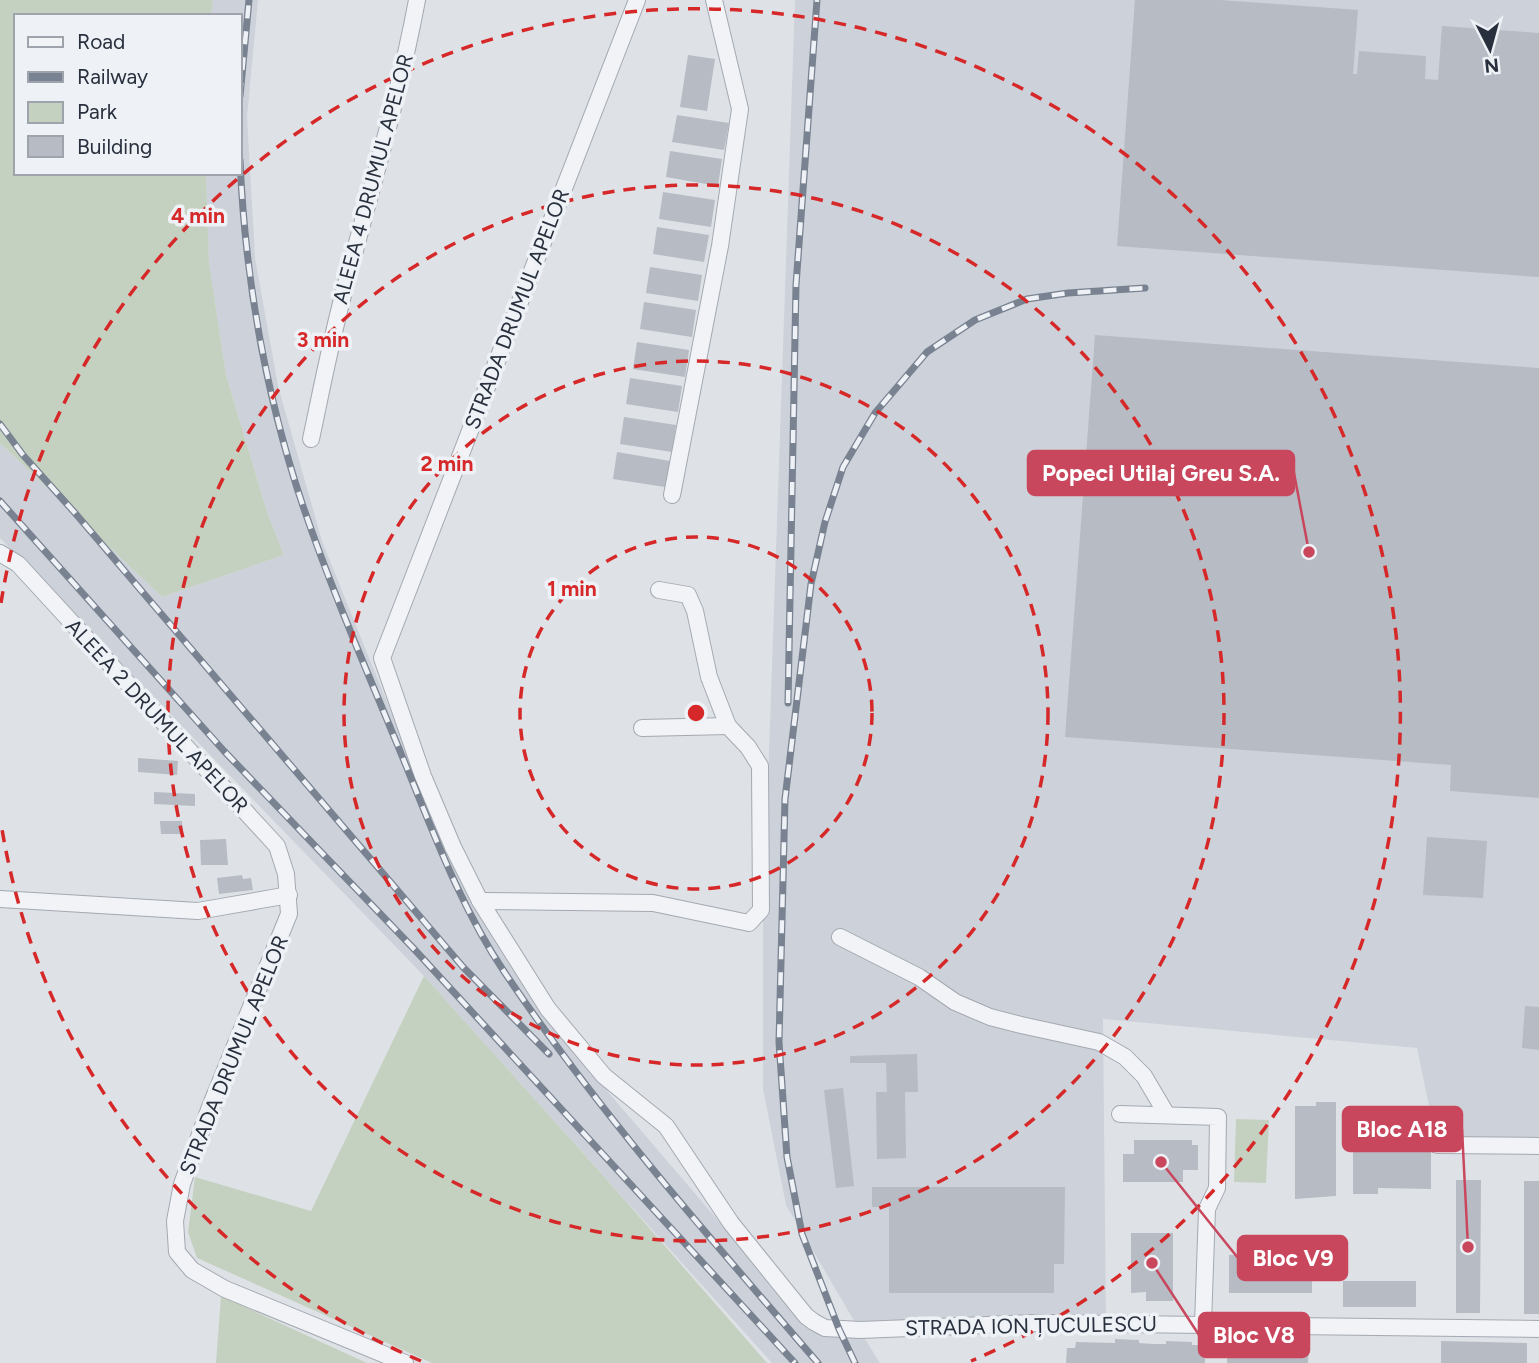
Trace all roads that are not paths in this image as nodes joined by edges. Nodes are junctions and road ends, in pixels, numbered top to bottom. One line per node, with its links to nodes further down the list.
1 (417, 0): 4 (street, ALEEA 4 DRUMUL APELOR)
2 (637, 0): 8 (street, STRADA DRUMUL APELOR)
3 (714, 0): 5 (street)
4 (311, 439)
5 (672, 495)
6 (0, 553): 11 (street, ALEEA 2 DRUMUL APELOR)
7 (659, 590): 9 (street)
8 (382, 658): 13 (street, STRADA ION ȚUCULESCU)
9 (728, 726): 10 (street); 13 (street)
10 (642, 728)
11 (289, 895): 12 (street); 21 (street, STRADA DRUMUL APELOR)
12 (0, 900)
13 (480, 901): 19 (street, STRADA ION ȚUCULESCU)
14 (840, 937): 16 (street)
15 (1119, 1114): 16 (street)
16 (1167, 1115): 19 (street)
17 (1437, 1145): 18 (street)
18 (1539, 1146)
19 (1203, 1324): 20 (street, STRADA ION ȚUCULESCU)
20 (1539, 1329)
21 (405, 1363)

